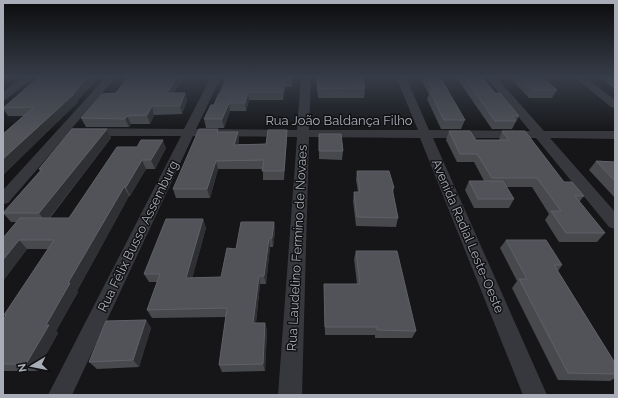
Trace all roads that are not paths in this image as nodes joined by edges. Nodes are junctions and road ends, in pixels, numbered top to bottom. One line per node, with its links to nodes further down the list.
1 (94, 96): 8 (street)
2 (207, 96): 9 (street, Rua Félix Busso Assemburg)
3 (305, 96): 10 (street, Rua Laudelino Fermino de Novaes)
4 (409, 96): 11 (street, Avenida Radial Leste-Oeste)
5 (507, 96): 12 (street)
6 (603, 96): 7 (street)
7 (615, 105)
8 (62, 132): 9 (street, Rua João Baldança Filho); 14 (street)
9 (189, 133): 10 (street, Rua João Baldança Filho); 16 (street, Rua Félix Busso Assemburg)
10 (303, 134): 11 (street, Rua João Baldança Filho); 17 (street, Rua Laudelino Fermino de Novaes)
11 (425, 134): 12 (street, Rua João Baldança Filho); 18 (street, Avenida Radial Leste-Oeste)
12 (540, 135): 13 (street, Rua João Baldança Filho); 15 (street)
13 (615, 135)
14 (3, 199)
15 (615, 223)
16 (60, 395)
17 (290, 395)
18 (535, 395)

